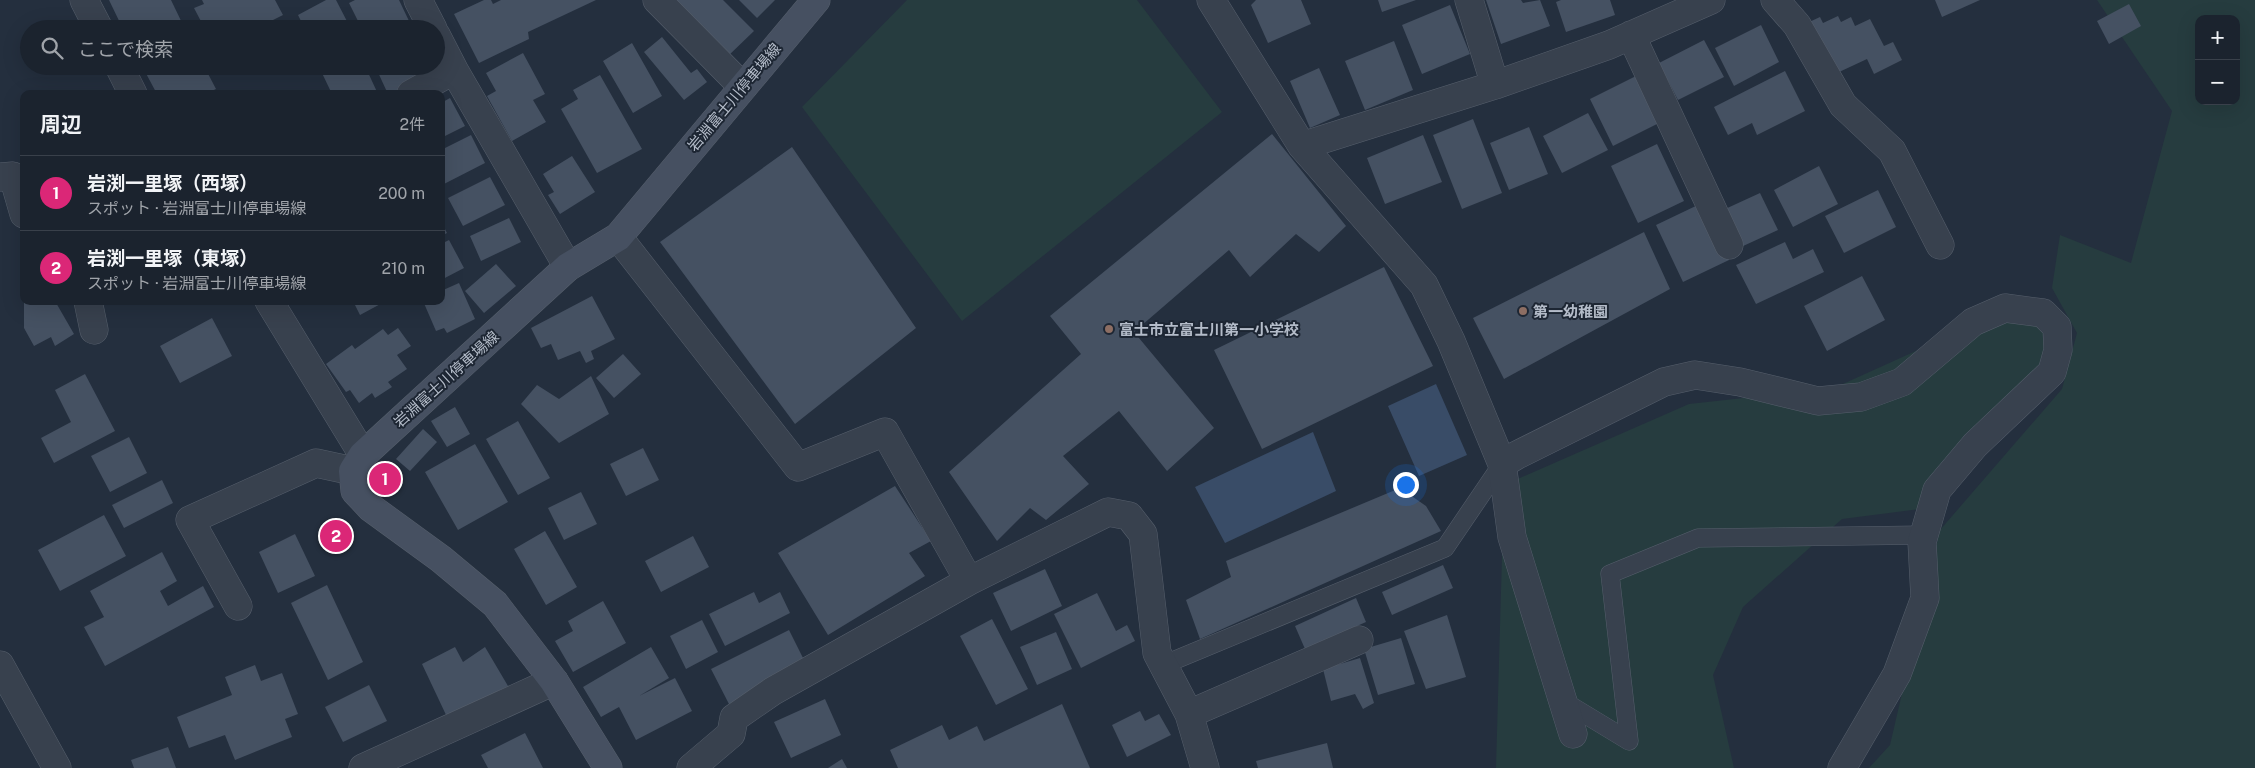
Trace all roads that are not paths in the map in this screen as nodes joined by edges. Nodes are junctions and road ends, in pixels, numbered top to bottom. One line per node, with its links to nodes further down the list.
1 (84, 0): 9 (street)
2 (418, 0): 10 (street)
3 (657, 0): 16 (street)
4 (816, 0): 16 (main road, 岩淵富士川停車場線)
5 (1211, 0): 19 (street)
6 (1469, 0): 15 (street)
7 (1711, 0): 11 (street)
8 (1775, 0): 24 (street)
9 (94, 20)
10 (428, 20)
11 (1631, 35): 15 (street); 23 (street)
12 (445, 52): 13 (street)
13 (454, 70): 18 (street); 25 (street)
14 (124, 75): 17 (street)
15 (1495, 85): 19 (street)
16 (743, 87): 22 (main road, 岩淵富士川停車場線)
17 (131, 90)
18 (418, 90)
19 (1302, 146): 30 (street)
20 (0, 177): 21 (street)
21 (20, 200)
22 (618, 236): 25 (main road, 岩淵富士川停車場線); 32 (street)
23 (1729, 245)
24 (1940, 245)
25 (568, 267): 29 (main road, 岩淵富士川停車場線)
26 (89, 305): 28 (street)
27 (271, 305): 29 (street)
28 (94, 330)
29 (358, 463): 33 (street); 37 (main road)
30 (1502, 464): 31 (street); 36 (lane); 38 (street)
31 (1924, 535): 38 (lane); 46 (street)
32 (969, 581): 36 (street); 44 (street)
33 (238, 606)
34 (1359, 640): 39 (street)
35 (0, 665): 41 (street)
36 (1163, 665): 39 (street)
37 (554, 681): 42 (street); 43 (main road)
38 (1563, 701): 40 (street)
39 (1189, 714): 45 (street)
40 (1573, 734)
41 (58, 766)
42 (363, 768)
43 (608, 768)
44 (691, 768)
45 (1205, 768)
46 (1842, 768)

